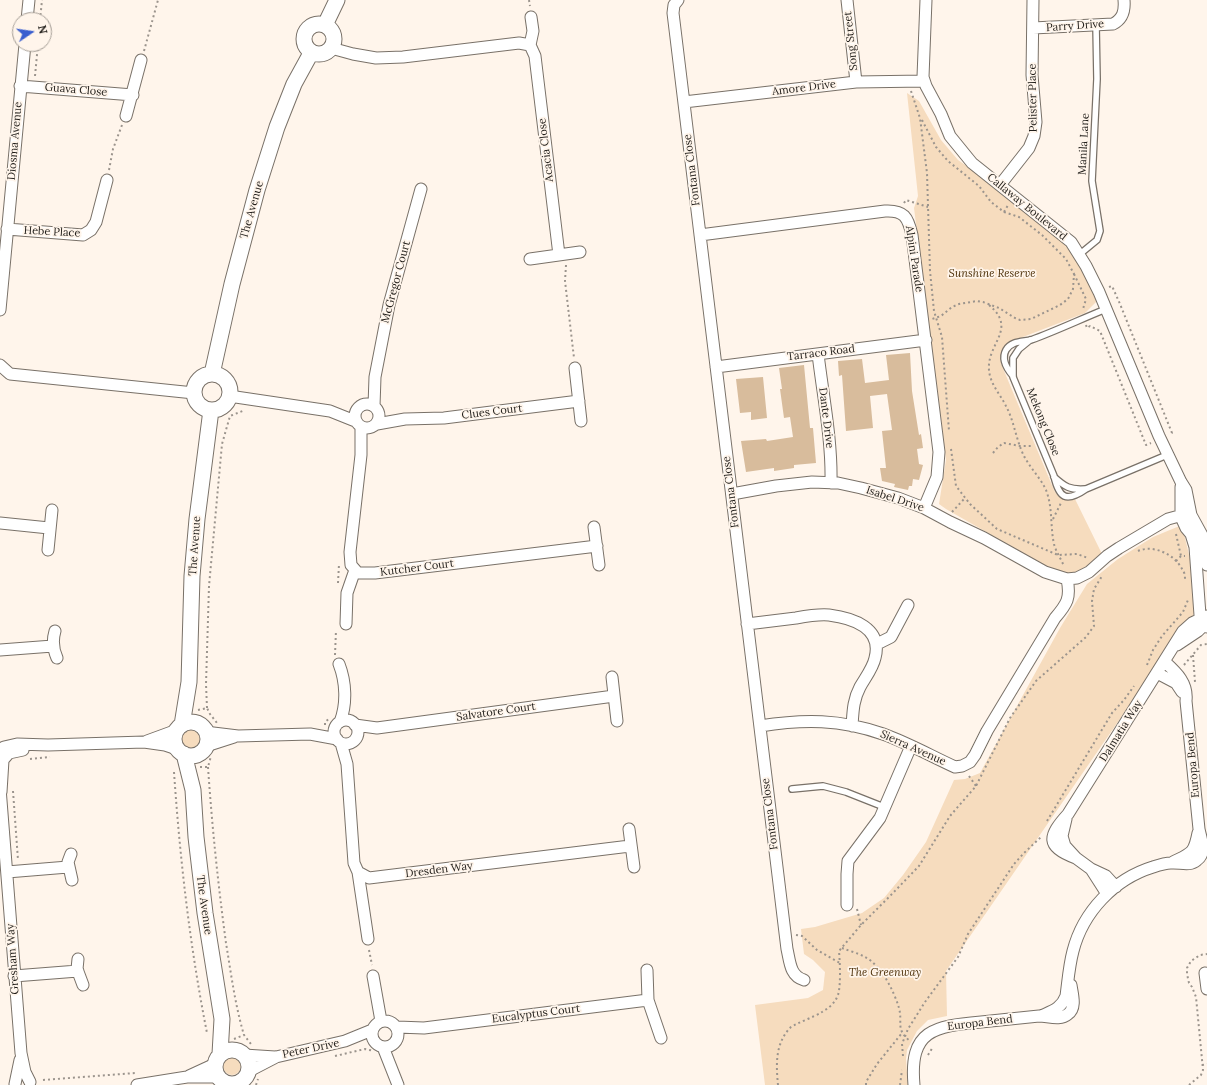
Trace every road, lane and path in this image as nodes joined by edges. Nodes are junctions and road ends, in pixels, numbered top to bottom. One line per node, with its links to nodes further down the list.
1 (29, 0): 10 (street)
2 (42, 0): 11 (path)
3 (158, 0): 21 (path)
4 (336, 0): 13 (street)
5 (847, 0): 23 (street, Song Street)
6 (926, 0): 22 (street, Callaway Boulevard)
7 (1033, 0): 15 (street, Pelister Place)
8 (1124, 0): 14 (street, Parry Drive)
9 (674, 1): 28 (street, Fontana Close)
10 (28, 12)
11 (41, 12)
12 (531, 17): 16 (street, Acacia Close)
13 (325, 25): 17 (street); 20 (street)
14 (1096, 25): 15 (street, Parry Drive); 40 (lane, Manila Lane)
15 (1033, 28): 32 (street, Pelister Place)
16 (530, 45): 17 (street); 39 (street, Acacia Close)
17 (331, 48): 20 (street)
18 (24, 52): 25 (street, Diosma Avenue)
19 (37, 52): 26 (path)
20 (311, 53): 52 (street, The Avenue)
21 (141, 60): 27 (street)
22 (924, 81): 24 (street, Amore Drive); 32 (street, Callaway Boulevard)
23 (856, 82): 24 (street, Amore Drive); 28 (street, Amore Drive)
24 (908, 82): 30 (path)
25 (20, 86): 26 (street, Guava Close); 36 (street, Diosma Avenue)
26 (34, 87): 27 (street, Guava Close)
27 (133, 95): 29 (street)
28 (684, 102): 37 (street, Fontana Close)
29 (126, 116): 31 (path)
30 (920, 118): 35 (path); 44 (path)
31 (107, 180): 36 (street, Hebe Place)
32 (1000, 185): 40 (street, Callaway Boulevard)
33 (421, 189): 58 (street, McGregor Court)
34 (906, 200): 35 (path)
35 (928, 207): 44 (path)
36 (7, 229): 43 (street, Diosma Avenue)
37 (700, 235): 45 (street, Alpini Parade); 50 (street, Fontana Close)
38 (580, 252): 39 (street)
39 (562, 254): 41 (street); 51 (path)
40 (1080, 254): 42 (street, Callaway Boulevard)
41 (530, 259)
42 (1106, 309): 47 (lane, Mekong Close); 71 (street, Callaway Boulevard)
43 (0, 310)
44 (936, 318): 45 (path); 66 (path)
45 (923, 320): 46 (street, Alpini Parade)
46 (926, 340): 48 (street, Tarraco Road); 77 (street, Alpini Parade)
47 (1030, 340): 54 (lane, Mekong Close); 54 (lane, Mekong Close)
48 (818, 354): 50 (street, Tarraco Road); 73 (street, Dante Drive)
49 (0, 365): 53 (street)
50 (716, 367): 75 (street, Fontana Close)
51 (575, 368): 57 (street)
52 (212, 374): 55 (street); 56 (street)
53 (5, 376): 55 (street)
54 (1013, 377): 67 (lane, Mekong Close)
55 (194, 393): 59 (street)
56 (229, 396): 59 (street); 61 (street, Clues Court)
57 (579, 401): 62 (street, Clues Court); 63 (street)
58 (369, 408): 61 (street, Clues Court); 62 (street, Clues Court); 64 (street); 65 (street)
59 (211, 410): 110 (street, The Avenue)
60 (252, 411): 122 (path)
61 (330, 411): 64 (street, Clues Court)
62 (405, 419): 65 (street, Clues Court)
63 (581, 421)
64 (358, 424): 65 (street, Clues Court); 70 (street)
65 (374, 426): 70 (street)
66 (949, 434)
67 (1042, 446): 69 (path); 72 (lane, Mekong Close)
68 (951, 448): 76 (path)
69 (994, 453)
70 (361, 455): 91 (street)
71 (1167, 455): 74 (lane, Mekong Close); 79 (street, Callaway Boulevard)
72 (1054, 476): 74 (lane, Mekong Close); 74 (lane, Mekong Close)
73 (831, 483): 75 (street, Isabel Drive); 77 (street, Isabel Drive)
74 (1086, 489)
75 (732, 494): 98 (street, Fontana Close)
76 (965, 498): 80 (path); 90 (path)
77 (924, 508): 80 (street, Isabel Drive)
78 (52, 510): 83 (street)
79 (1185, 517): 89 (street, Callaway Boulevard); 90 (street); 97 (street, Callaway Boulevard)
80 (950, 522): 94 (street, Isabel Drive)
81 (0, 523): 83 (street)
82 (594, 526): 84 (street)
83 (49, 528): 85 (street)
84 (596, 546): 88 (street); 91 (street, Kutcher Court)
85 (48, 550)
86 (1132, 553): 92 (path)
87 (339, 562): 93 (path)
88 (599, 565)
89 (1207, 565)
90 (1097, 569): 94 (street); 148 (path)
91 (355, 570): 99 (street)
92 (1186, 583)
93 (338, 584)
94 (1066, 585): 123 (street, Sierra Avenue)
95 (1187, 594): 107 (path)
96 (908, 605): 101 (street)
97 (1205, 622): 106 (street, Dalmatia Way)
98 (747, 624): 101 (street); 115 (street, Fontana Close)
99 (341, 627): 105 (path)
100 (55, 631): 102 (street)
101 (877, 644): 116 (street)
102 (53, 646): 103 (street); 104 (street)
103 (0, 650)
104 (57, 658)
105 (337, 662): 119 (street)
106 (1164, 662): 108 (street, Dalmatia Way); 113 (street, Europa Bend)
107 (1146, 668)
108 (1158, 673): 113 (street, Europa Bend); 138 (street, Dalmatia Way)
109 (612, 677): 112 (street)
110 (189, 682): 117 (street, The Avenue); 122 (street, The Avenue)
111 (1135, 685): 131 (path)
112 (614, 696): 114 (street); 119 (street, Salvatore Court)
113 (1186, 702): 143 (street, Europa Bend)
114 (617, 721)
115 (760, 726): 116 (street, Sierra Avenue); 146 (street, Fontana Close)
116 (852, 726): 123 (street, Sierra Avenue)
117 (179, 728): 121 (street, Gresham Way); 122 (street); 122 (street, The Avenue)
118 (325, 729): 119 (street, Salvatore Court); 119 (path); 120 (street, Salvatore Court)
119 (344, 730): 120 (street, Salvatore Court); 141 (street)
120 (310, 734): 122 (street, Salvatore Court)
121 (144, 742): 122 (street, Gresham Way); 124 (street, Gresham Way)
122 (200, 743): 122 (path); 122 (path); 161 (street, The Avenue); 165 (path); 166 (path)
123 (912, 746): 130 (street)
124 (3, 748): 129 (street, Gresham Way)
125 (56, 757): 126 (path)
126 (24, 759)
127 (13, 788): 139 (path)
128 (792, 789): 130 (lane)
129 (0, 790): 140 (street, Gresham Way)
130 (884, 807): 145 (street)
131 (1046, 824)
132 (629, 828): 134 (street)
133 (1044, 831): 167 (path)
134 (630, 846): 137 (street); 141 (street, Dresden Way)
135 (71, 854): 136 (street)
136 (68, 867): 139 (street); 142 (street)
137 (634, 867)
138 (1091, 869): 143 (street, Dalmatia Way); 144 (street, Dalmatia Way)
139 (19, 871): 140 (street)
140 (6, 872): 155 (street, Gresham Way)
141 (358, 872): 147 (street)
142 (72, 880)
143 (1116, 887): 144 (street, Europa Bend)
144 (1107, 894): 172 (street, Europa Bend)
145 (847, 905)
146 (785, 934): 151 (path); 157 (street, Fontana Close)
147 (368, 939): 156 (path)
148 (842, 948): 151 (path); 164 (path)
149 (1207, 954): 179 (path)
150 (78, 959): 153 (street)
151 (840, 963): 188 (path)
152 (647, 970): 160 (street)
153 (78, 972): 155 (street); 158 (street)
154 (1205, 973): 159 (street)
155 (14, 976): 174 (street, Gresham Way)
156 (373, 976): 162 (street)
157 (804, 980)
158 (83, 985)
159 (1207, 989)
160 (648, 1000): 168 (street); 170 (street, Eucalyptus Court)
161 (222, 1019): 173 (street, The Avenue); 182 (street, The Avenue)
162 (381, 1021): 163 (street); 170 (street)
163 (372, 1030): 169 (street, Peter Drive); 170 (street)
164 (902, 1033): 167 (path); 189 (path)
165 (207, 1034)
166 (244, 1036)
167 (905, 1037): 177 (path)
168 (661, 1038)
169 (346, 1041): 170 (street, Peter Drive); 176 (street, Peter Drive)
170 (389, 1042): 175 (path); 184 (street)
171 (934, 1045): 172 (path)
172 (917, 1048): 191 (street)
173 (240, 1053): 176 (street, Peter Drive); 182 (street); 183 (street, The Avenue)
174 (20, 1054): 185 (street, Gresham Way); 186 (street, Gresham Way)
175 (334, 1056)
176 (276, 1057): 183 (street, Peter Drive)
177 (903, 1059)
178 (1207, 1064): 179 (path)
179 (1202, 1065): 192 (path)
180 (902, 1066): 190 (path)
181 (142, 1072): 185 (path)
182 (222, 1073): 183 (street); 187 (street)
183 (245, 1078)
184 (397, 1081)
185 (35, 1083): 186 (street)
186 (15, 1085)
187 (137, 1085)
188 (778, 1085)
189 (866, 1085)
190 (900, 1085)
191 (914, 1085)
192 (1189, 1085)

